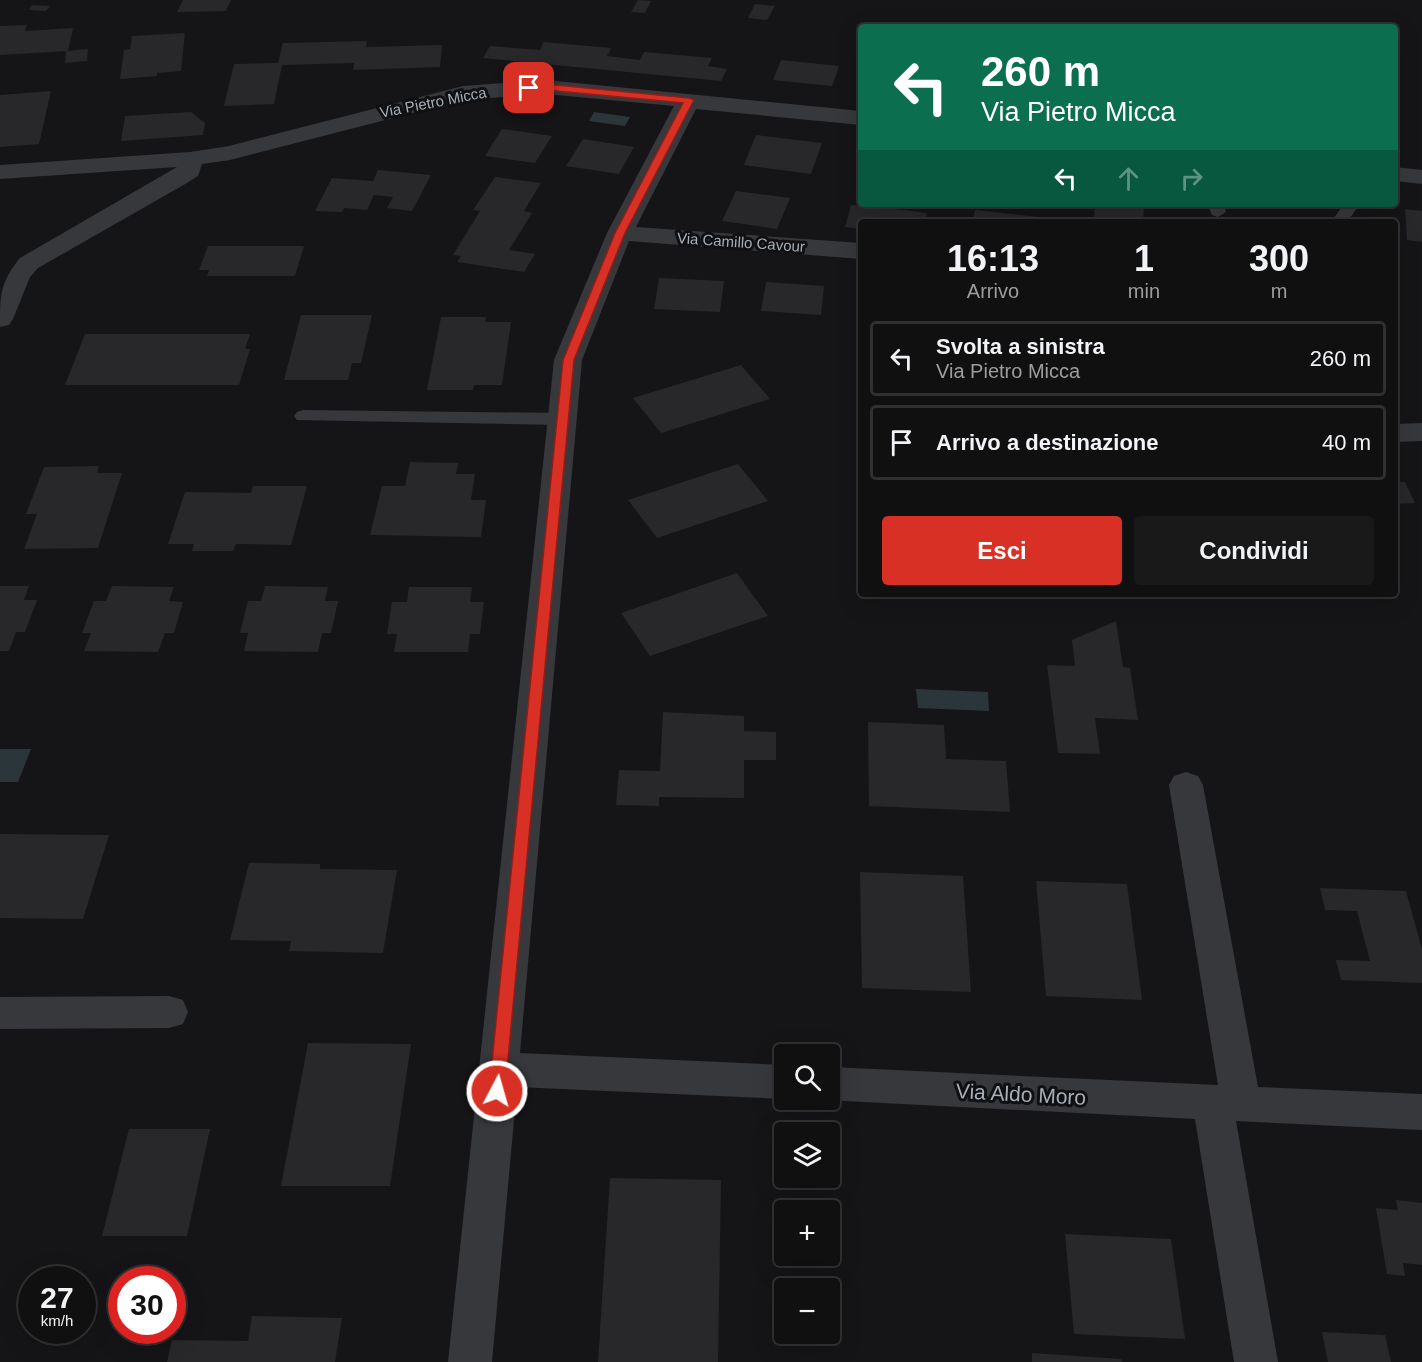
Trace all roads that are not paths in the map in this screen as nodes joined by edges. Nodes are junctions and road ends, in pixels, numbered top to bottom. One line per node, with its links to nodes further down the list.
1 (689, 100): 2 (street, Via Pietro Micca); 3 (street, Via Pietro Micca); 7 (street)
2 (858, 118)
3 (190, 159): 4 (street, Via Pietro Micca); 9 (street)
4 (0, 172)
5 (1398, 174): 6 (street)
6 (1422, 177)
7 (620, 233): 8 (street, Via Camillo Cavour); 11 (street)
8 (858, 251)
9 (0, 319)
10 (303, 417): 11 (lane)
11 (563, 419): 17 (street)
12 (1422, 432): 13 (street)
13 (1398, 433)
14 (1186, 785): 20 (street)
15 (169, 1012): 16 (street)
16 (0, 1013)
17 (499, 1069): 18 (street); 22 (street)
18 (774, 1082)
19 (840, 1085): 20 (street, Via Aldo Moro)
20 (1227, 1104): 21 (street, Via Aldo Moro); 23 (street)
21 (1422, 1112)
22 (470, 1362)
23 (1256, 1362)

